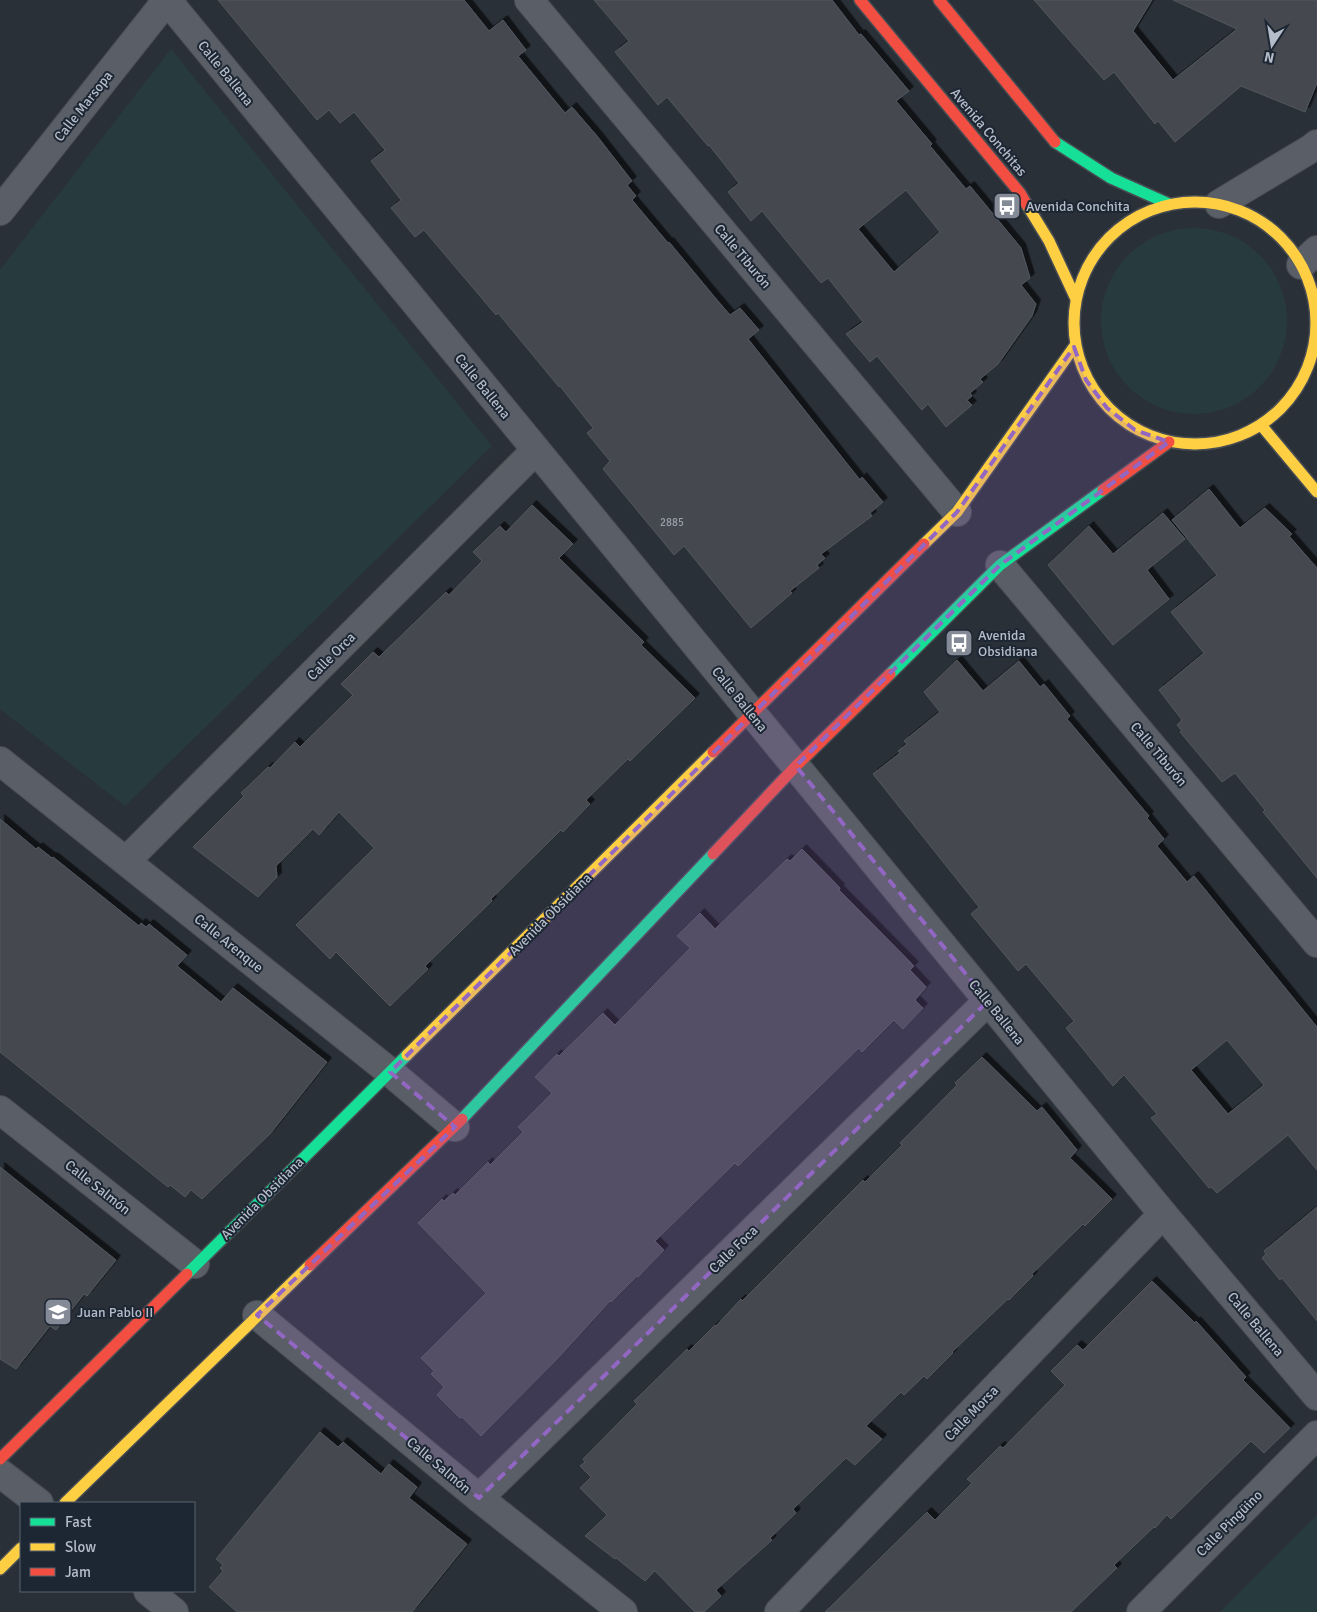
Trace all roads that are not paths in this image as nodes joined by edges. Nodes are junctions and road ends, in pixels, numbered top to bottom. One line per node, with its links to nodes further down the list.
1 (167, 0): 8 (street, Calle Marsopa); 14 (street, Calle Ballena)
2 (529, 0): 16 (street, Calle Tiburón)
3 (860, 0): 10 (street, Avenida Conchitas)
4 (939, 0): 6 (street)
5 (1317, 144): 7 (street)
6 (1169, 204): 7 (street); 10 (street)
7 (1219, 204): 9 (street)
8 (0, 211)
9 (1310, 265): 12 (street)
10 (1074, 297): 11 (street)
11 (1074, 347): 13 (street); 16 (street, Avenida Obsidiana)
12 (1261, 425): 13 (street); 15 (street)
13 (1168, 442): 17 (street)
14 (536, 450): 18 (street, Calle Ballena); 21 (street, Calle Orca)
15 (1317, 492)
16 (958, 512): 18 (street, Avenida Obsidiana)
17 (1000, 565): 20 (street); 22 (street, Calle Tiburón)
18 (752, 713): 20 (street, Calle Ballena); 24 (street, Avenida Obsidiana)
19 (0, 761): 21 (street, Calle Arenque)
20 (796, 766): 23 (street, Calle Ballena); 26 (street)
21 (126, 861): 24 (street, Calle Arenque)
22 (1317, 943)
23 (988, 1001): 27 (street, Calle Ballena); 34 (street, Calle Foca)
24 (390, 1072): 26 (street, Calle Arenque); 28 (street, Avenida Obsidiana)
25 (0, 1110): 28 (street, Calle Salmón)
26 (455, 1128): 29 (street)
27 (1163, 1214): 30 (street, Calle Ballena); 42 (street, Calle Morsa)
28 (195, 1264): 32 (street, Avenida Obsidiana)
29 (257, 1315): 34 (street, Calle Salmón); 36 (street)
30 (1317, 1396)
31 (1317, 1435): 43 (street, Calle Pingüino)
32 (0, 1459)
33 (0, 1473): 35 (street)
34 (479, 1498): 41 (street, Calle Salmón)
35 (38, 1502)
36 (66, 1502)
37 (20, 1549): 38 (street)
38 (0, 1569)
39 (149, 1592): 40 (street)
40 (174, 1612)
41 (622, 1612)
42 (779, 1612)
43 (1141, 1612)

